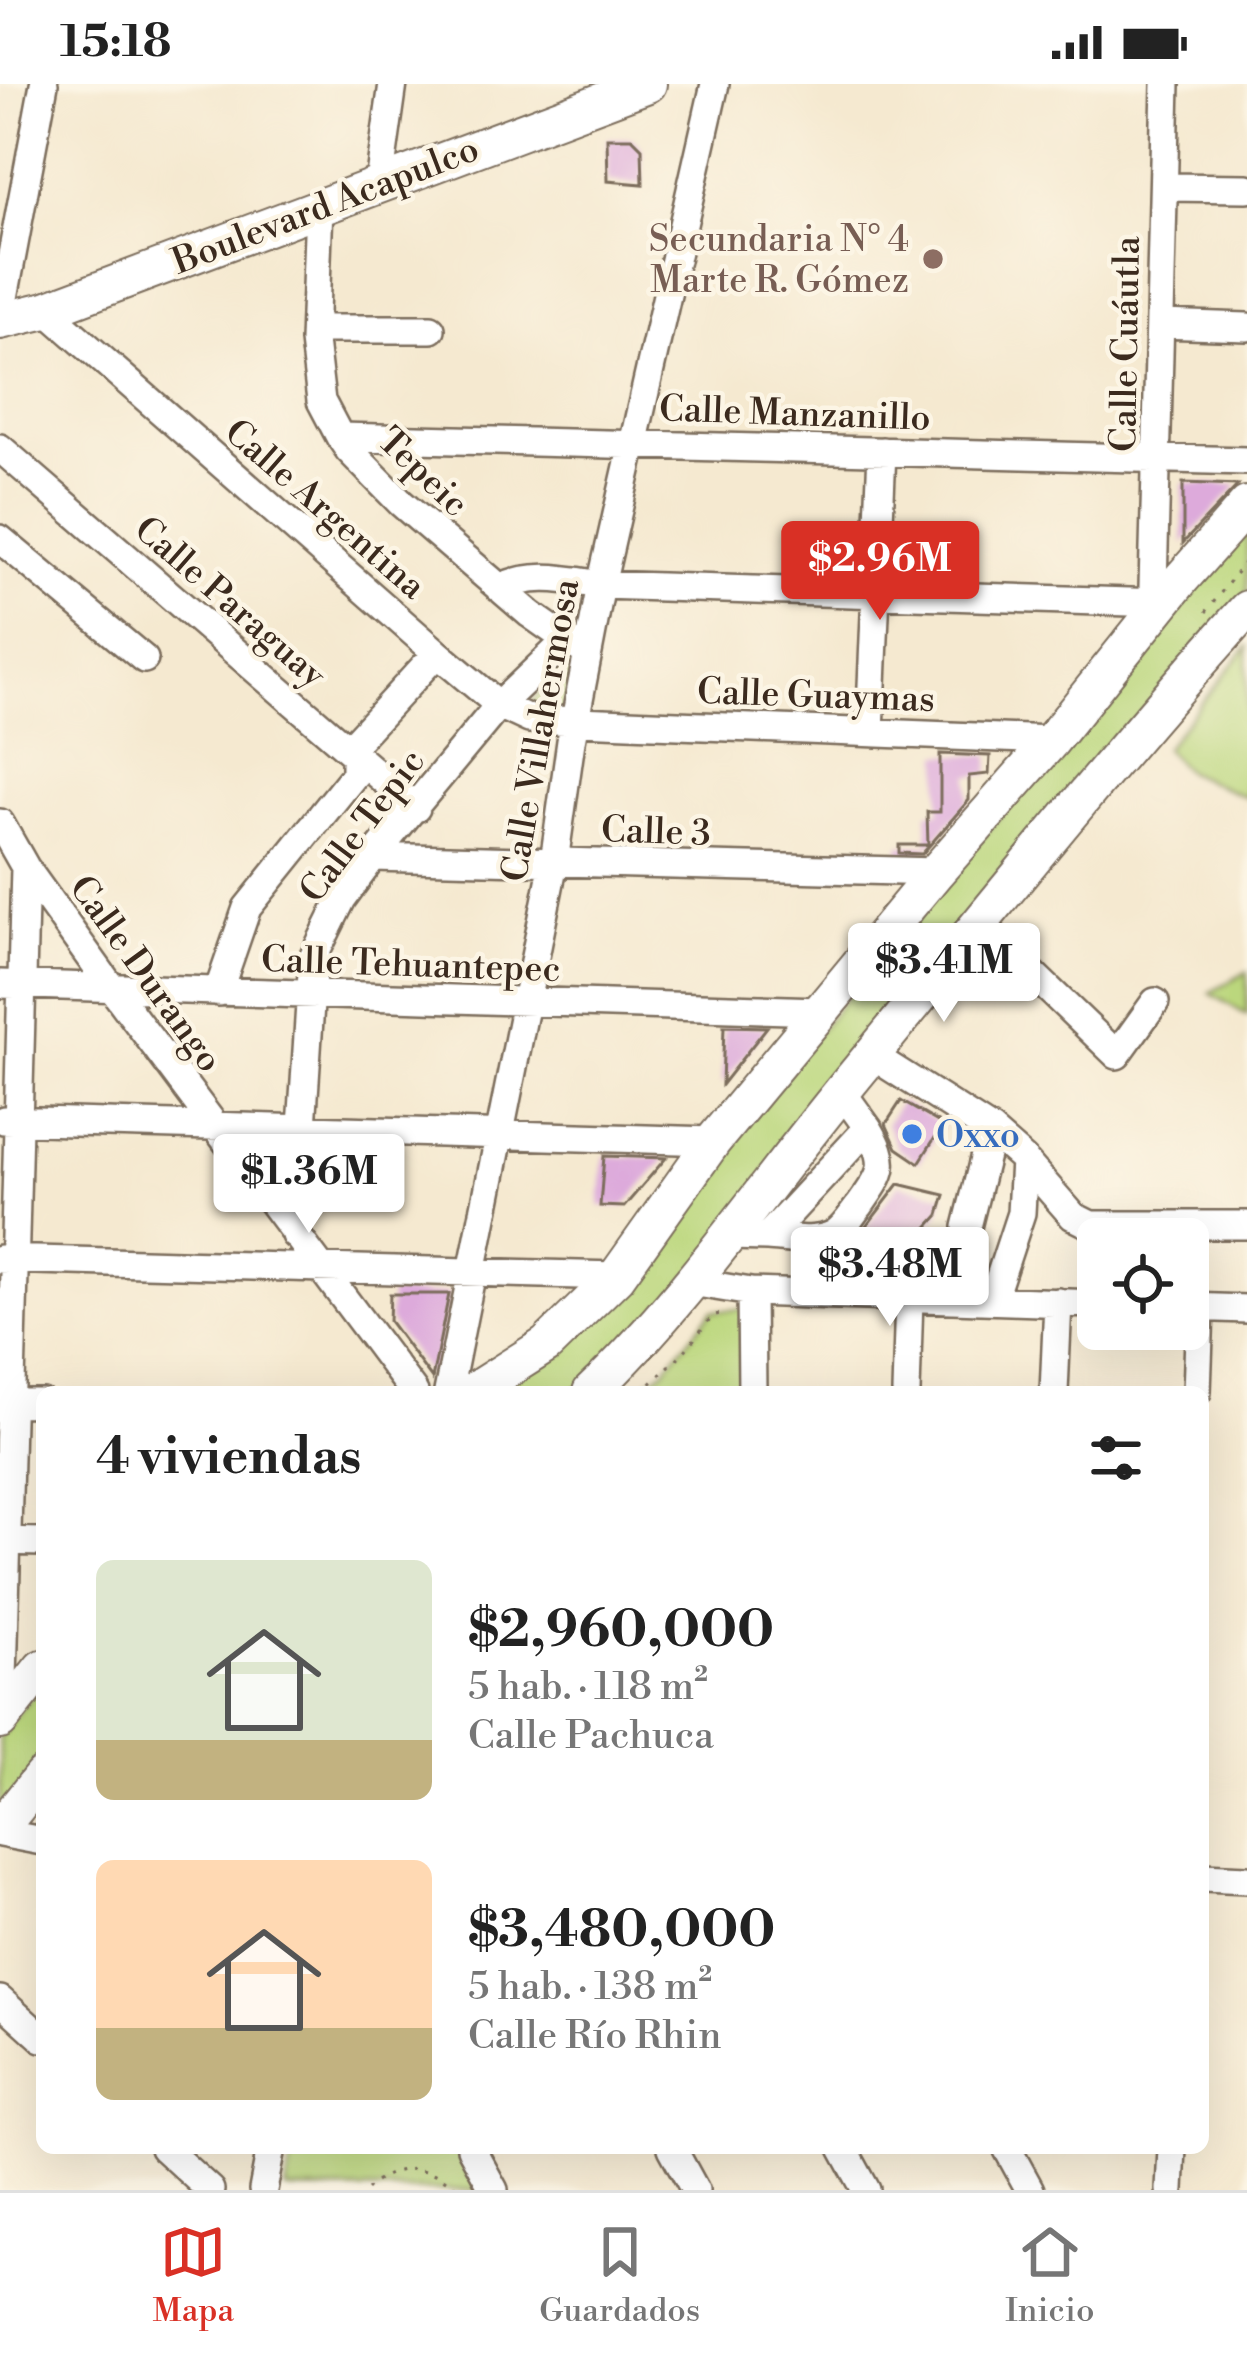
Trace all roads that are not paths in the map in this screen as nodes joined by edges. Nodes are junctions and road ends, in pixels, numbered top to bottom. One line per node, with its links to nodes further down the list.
1 (44, 84): 11 (street)
2 (393, 84): 6 (street)
3 (649, 84): 6 (main road, Boulevard Acapulco)
4 (716, 84): 17 (street, Calle Villahermosa)
5 (1166, 84): 7 (street, Calle Cuáutla)
6 (379, 183): 9 (main road, Boulevard Acapulco)
7 (1164, 187): 8 (street); 12 (street, Calle Cuáutla)
8 (1247, 188)
9 (319, 206): 10 (main road, Boulevard Acapulco); 14 (street, Tepeic)
10 (46, 310): 11 (main road, Boulevard Acapulco); 30 (street, Calle Argentina)
11 (0, 320)
12 (1161, 324): 13 (street); 20 (street, Calle Cuáutla)
13 (1247, 327)
14 (314, 329): 15 (street); 16 (street, Tepeic)
15 (431, 329)
16 (340, 437): 17 (street, Calle Manzanillo); 25 (street, Tepeic)
17 (631, 443): 19 (street, Calle Manzanillo); 24 (street, Calle Villahermosa)
18 (0, 448): 36 (street, Calle Paraguay)
19 (882, 451): 20 (street, Calle Manzanillo); 26 (street)
20 (1157, 459): 21 (street, Calle Manzanillo); 27 (street, Calle Cuáutla)
21 (1247, 461)
22 (1247, 505): 27 (main road)
23 (0, 539): 31 (street)
24 (601, 585): 25 (street); 26 (street); 29 (street, Calle Villahermosa)
25 (499, 588): 29 (street, Tepeic)
26 (876, 592): 27 (street); 34 (street)
27 (1162, 603): 35 (main road)
28 (1247, 610): 43 (main road)
29 (578, 648): 32 (street, Calle Tepic); 33 (street, Calle Villahermosa)
30 (437, 652): 32 (street, Calle Argentina); 36 (street)
31 (144, 659)
32 (499, 705): 33 (street, Calle Argentina); 37 (street, Calle Tepic)
33 (577, 722): 34 (street, Calle Guaymas); 40 (street, Calle Villahermosa)
34 (870, 732): 35 (street, Calle Guaymas)
35 (1052, 740): 42 (main road)
36 (353, 755): 37 (street, Calle Paraguay); 46 (street)
37 (416, 808): 39 (street, Calle Tepic)
38 (4, 834): 41 (street, Calle Durango)
39 (373, 857): 40 (street, Calle 3); 47 (street, Calle Tepic)
40 (554, 862): 42 (street, Calle 3); 49 (street, Calle Villahermosa)
41 (25, 867): 44 (street); 45 (street, Calle Durango)
42 (936, 872): 50 (main road)
43 (979, 922): 48 (street); 51 (main road)
44 (11, 984): 45 (street, Calle Tehuantepec); 53 (street)
45 (111, 987): 46 (street, Calle Tehuantepec); 54 (street, Calle Durango)
46 (218, 992): 47 (street, Calle Tehuantepec)
47 (309, 995): 49 (street, Calle Tehuantepec); 56 (street, Calle Tepic)
48 (1155, 1002)
49 (525, 1003): 50 (street, Calle Tehuantepec); 58 (street, Calle Villahermosa)
50 (820, 1011): 59 (main road)
51 (873, 1056): 52 (main road); 57 (street)
52 (842, 1092): 55 (street); 63 (main road)
53 (9, 1120): 54 (street); 65 (street)
54 (215, 1126): 56 (street); 62 (street, Calle Durango)
55 (868, 1127): 64 (street); 64 (street)
56 (301, 1129): 58 (street); 62 (street, Calle Tepic)
57 (991, 1131): 60 (street); 72 (street)
58 (498, 1135): 59 (street); 67 (street, Calle Villahermosa)
59 (712, 1141): 68 (main road)
60 (1024, 1160): 61 (street); 72 (street)
61 (1247, 1225)
62 (295, 1235): 66 (street, Calle Durango)
63 (728, 1236): 64 (street); 69 (main road)
64 (767, 1238)
65 (7, 1259): 66 (street); 86 (street)
66 (320, 1268): 67 (street); 78 (street, Calle Durango)
67 (469, 1273): 68 (street); 79 (street, Calle Villahermosa)
68 (617, 1276): 80 (main road)
69 (691, 1282): 70 (street); 81 (main road)
70 (751, 1292): 71 (street); 82 (street)
71 (909, 1298): 72 (street); 83 (street)
72 (981, 1298): 73 (street)
73 (1058, 1302): 74 (street); 84 (street)
74 (1077, 1303)
75 (1209, 1308): 76 (street)
76 (1247, 1309)
77 (1196, 1350): 85 (street)
78 (409, 1386)
79 (449, 1386)
80 (481, 1386)
81 (596, 1386)
82 (752, 1386)
83 (906, 1386)
84 (1054, 1386)
85 (1197, 1386)
86 (6, 1402): 87 (street); 88 (street)
87 (36, 1403)
88 (4, 1541): 89 (street); 91 (street)
89 (36, 1542)
90 (36, 1673): 91 (main road)
91 (2, 1701)
92 (36, 1784): 93 (main road)
93 (0, 1831): 94 (street)
94 (36, 1840)
95 (1209, 1877): 96 (street)
96 (1247, 1879)
97 (0, 2000): 98 (street)
98 (36, 2033)
99 (171, 2154): 105 (street)
100 (270, 2154): 106 (street)
101 (475, 2154): 107 (street)
102 (675, 2154): 108 (street)
103 (846, 2154): 109 (street)
104 (1172, 2154): 110 (street)
105 (211, 2190)
106 (263, 2190)
107 (494, 2190)
108 (695, 2190)
109 (866, 2190)
110 (1170, 2190)

